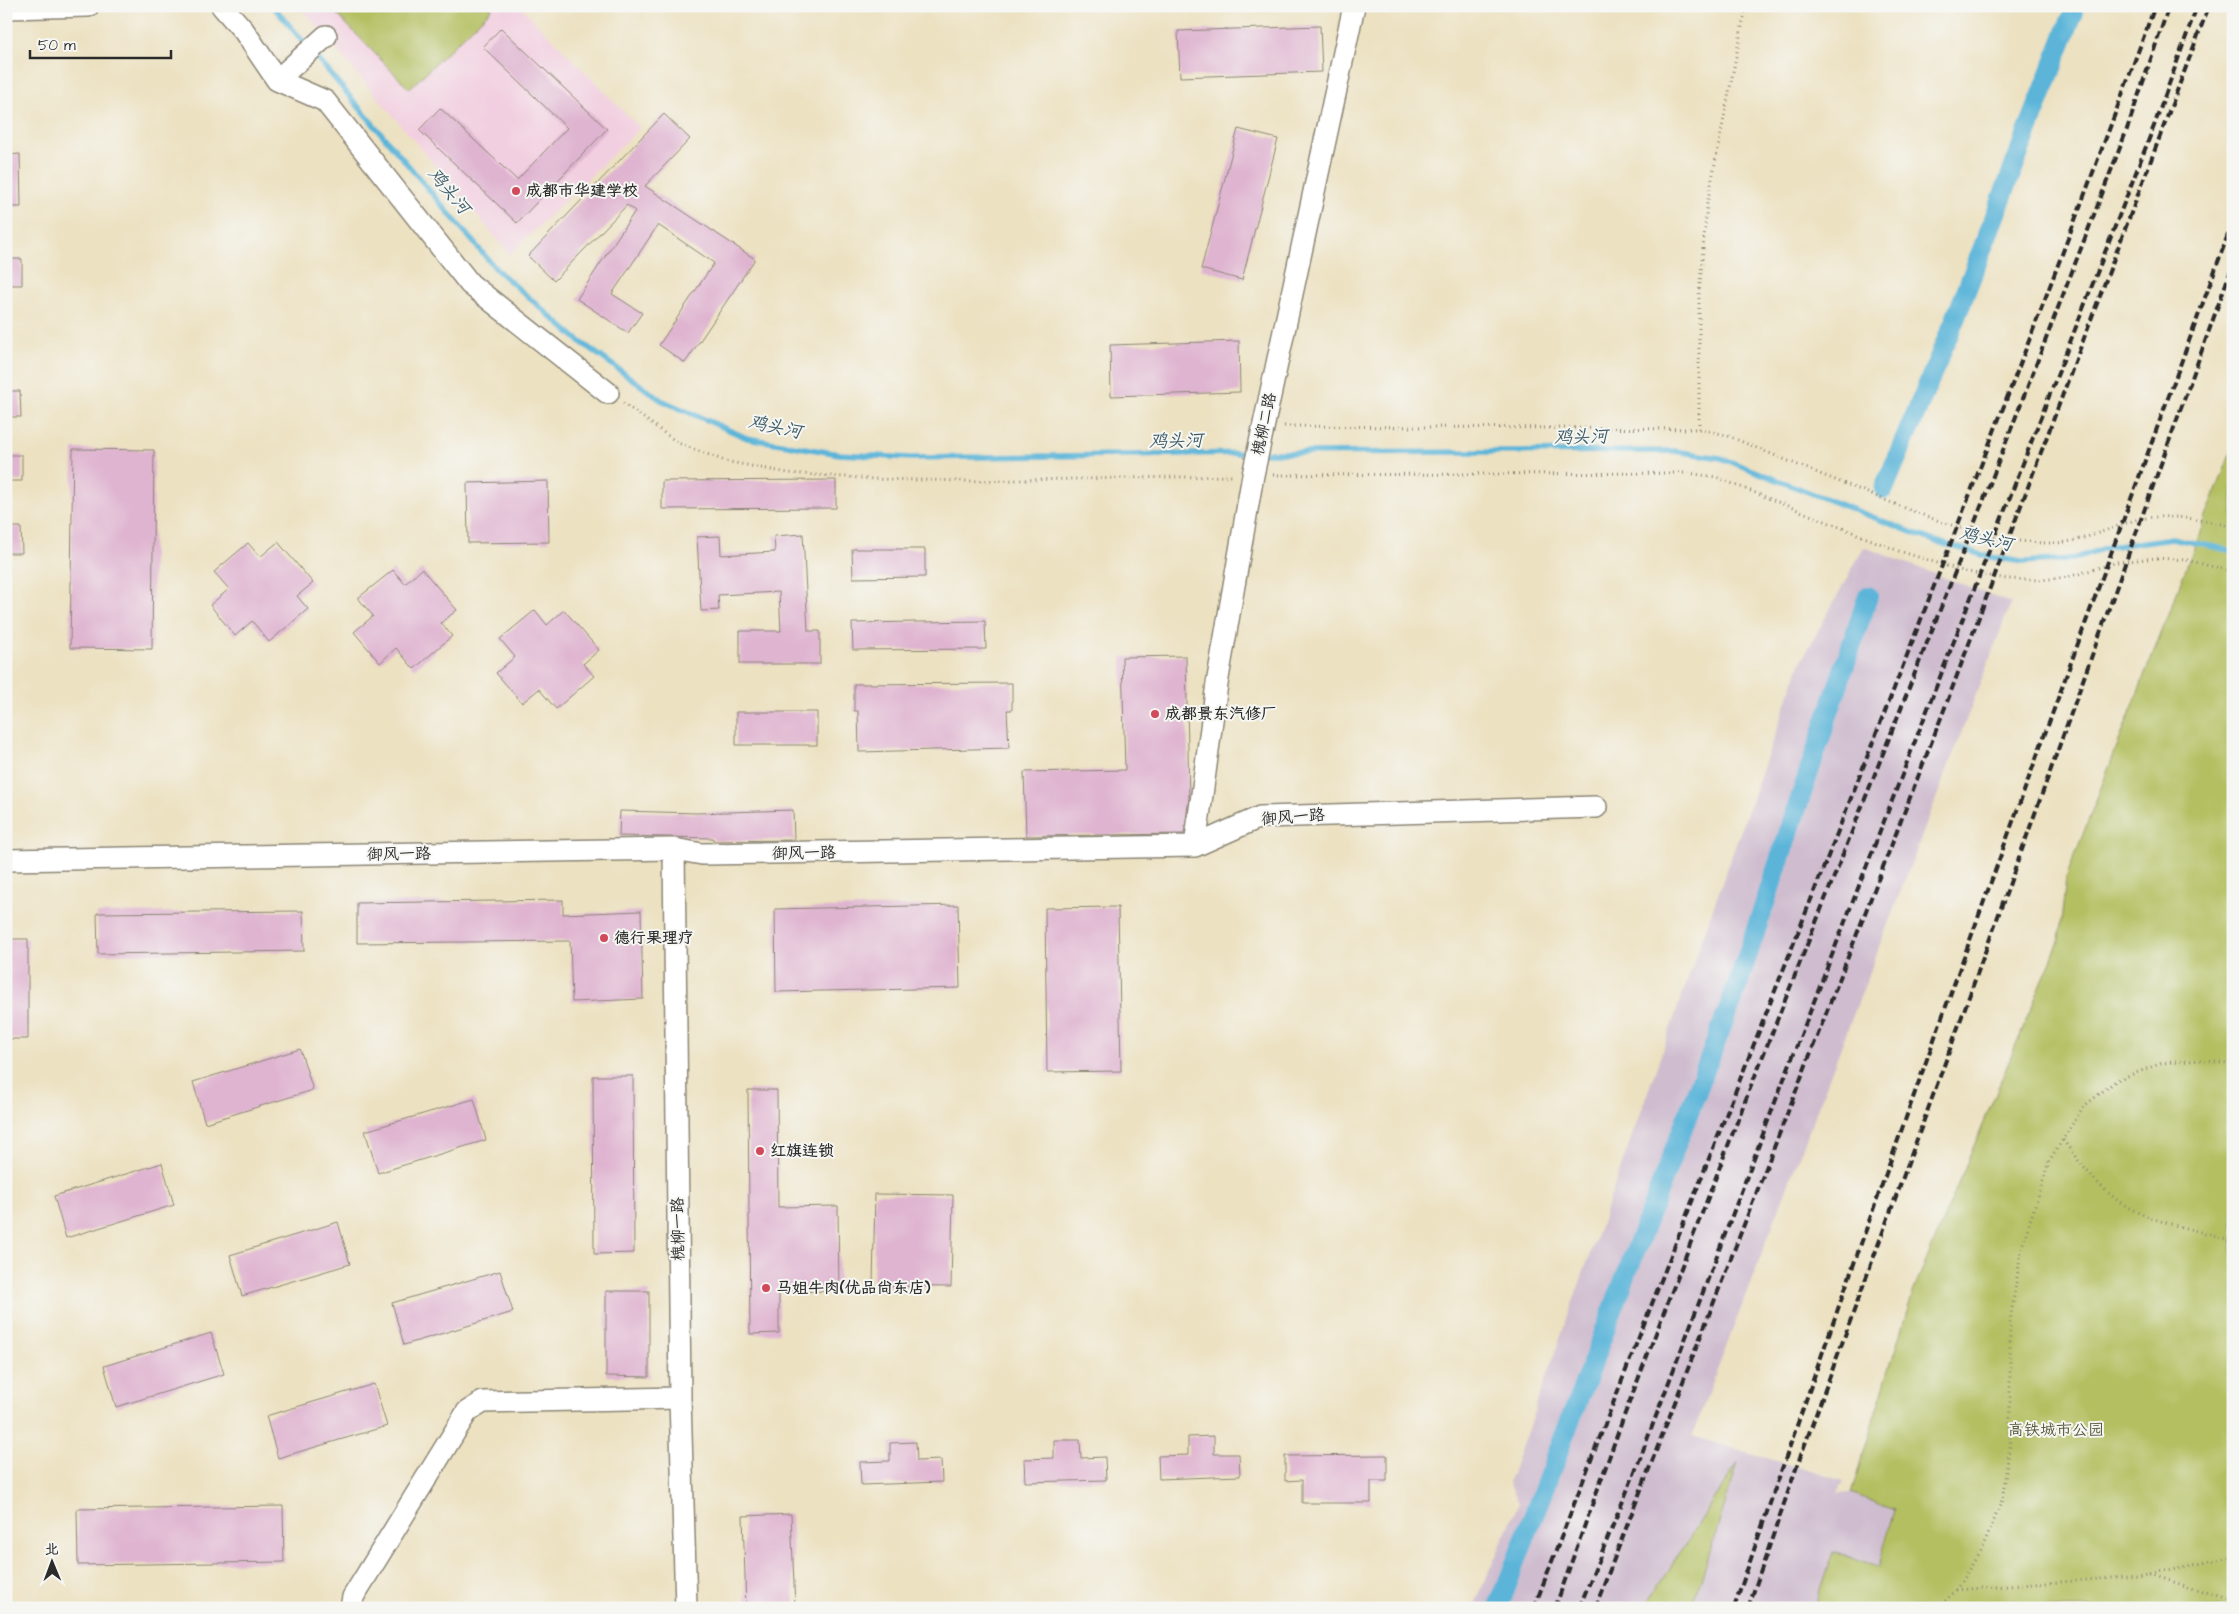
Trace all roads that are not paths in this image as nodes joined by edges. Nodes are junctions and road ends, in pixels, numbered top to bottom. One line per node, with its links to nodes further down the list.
1 (88, 6): 4 (street)
2 (222, 6): 6 (street)
3 (1354, 6): 9 (street, 槐柳二路)
4 (6, 8)
5 (326, 36): 6 (street)
6 (277, 80): 7 (street)
7 (608, 393)
8 (1596, 807): 9 (street, 御风一路)
9 (1195, 846): 10 (street, 御风一路)
10 (674, 849): 11 (street, 御风一路); 12 (street, 槐柳一路)
11 (6, 860)
12 (680, 1398): 13 (street); 14 (street, 槐柳一路)
13 (351, 1608)
14 (686, 1608)

